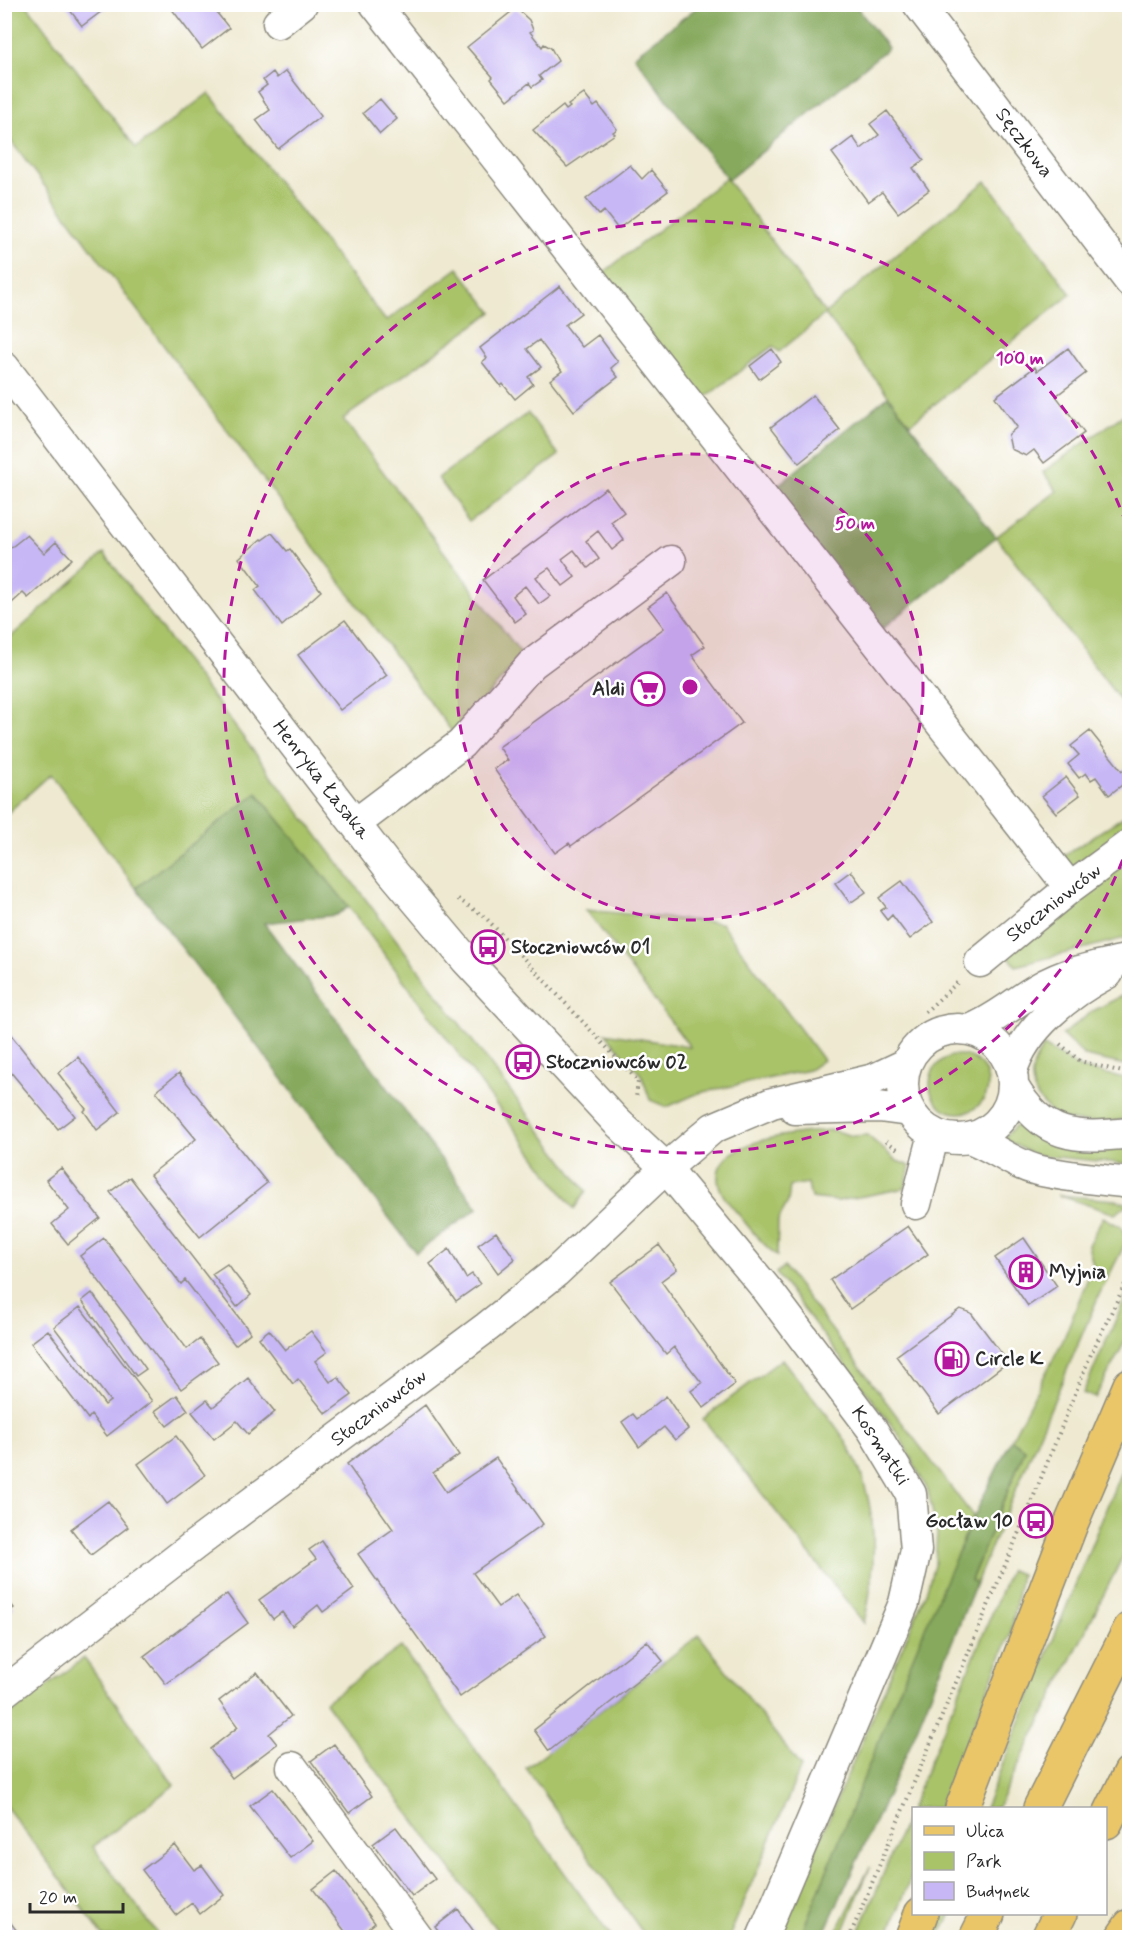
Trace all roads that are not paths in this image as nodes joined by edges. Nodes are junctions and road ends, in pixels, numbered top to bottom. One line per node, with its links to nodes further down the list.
1 (302, 4): 4 (street)
2 (375, 4): 10 (street)
3 (918, 4): 5 (street, Sęczkowa)
4 (278, 22)
5 (1130, 282)
6 (4, 367): 8 (street, Henryka Łasaka)
7 (671, 561): 8 (street)
8 (355, 824): 21 (street, Henryka Łasaka)
9 (1130, 844): 10 (street, Stoczniowców)
10 (1070, 888): 12 (street, Stoczniowców)
11 (1130, 960): 13 (street); 15 (street)
12 (980, 962)
13 (969, 1030): 14 (street); 15 (street)
14 (906, 1064): 16 (street); 17 (street, Stoczniowców)
15 (1013, 1078): 18 (street); 20 (street)
16 (909, 1111): 17 (street, Stoczniowców); 19 (street)
17 (743, 1114): 21 (street, Stoczniowców)
18 (1130, 1133)
19 (934, 1134): 20 (street); 23 (street)
20 (969, 1138): 22 (street)
21 (666, 1168): 26 (street, Stoczniowców); 37 (street, Kosmatki)
22 (1130, 1183)
23 (916, 1204)
24 (1130, 1385): 29 (main road)
25 (1130, 1629): 30 (main road)
26 (4, 1692)
27 (292, 1767): 36 (street)
28 (1130, 1773): 31 (main road)
29 (963, 1807)
30 (1041, 1807)
31 (1107, 1820)
32 (921, 1915): 38 (main road)
33 (988, 1915): 39 (main road)
34 (1060, 1915): 40 (main road)
35 (1130, 1926): 41 (main road)
36 (418, 1938)
37 (762, 1938)
38 (912, 1938)
39 (976, 1938)
40 (1048, 1938)
41 (1122, 1938)

